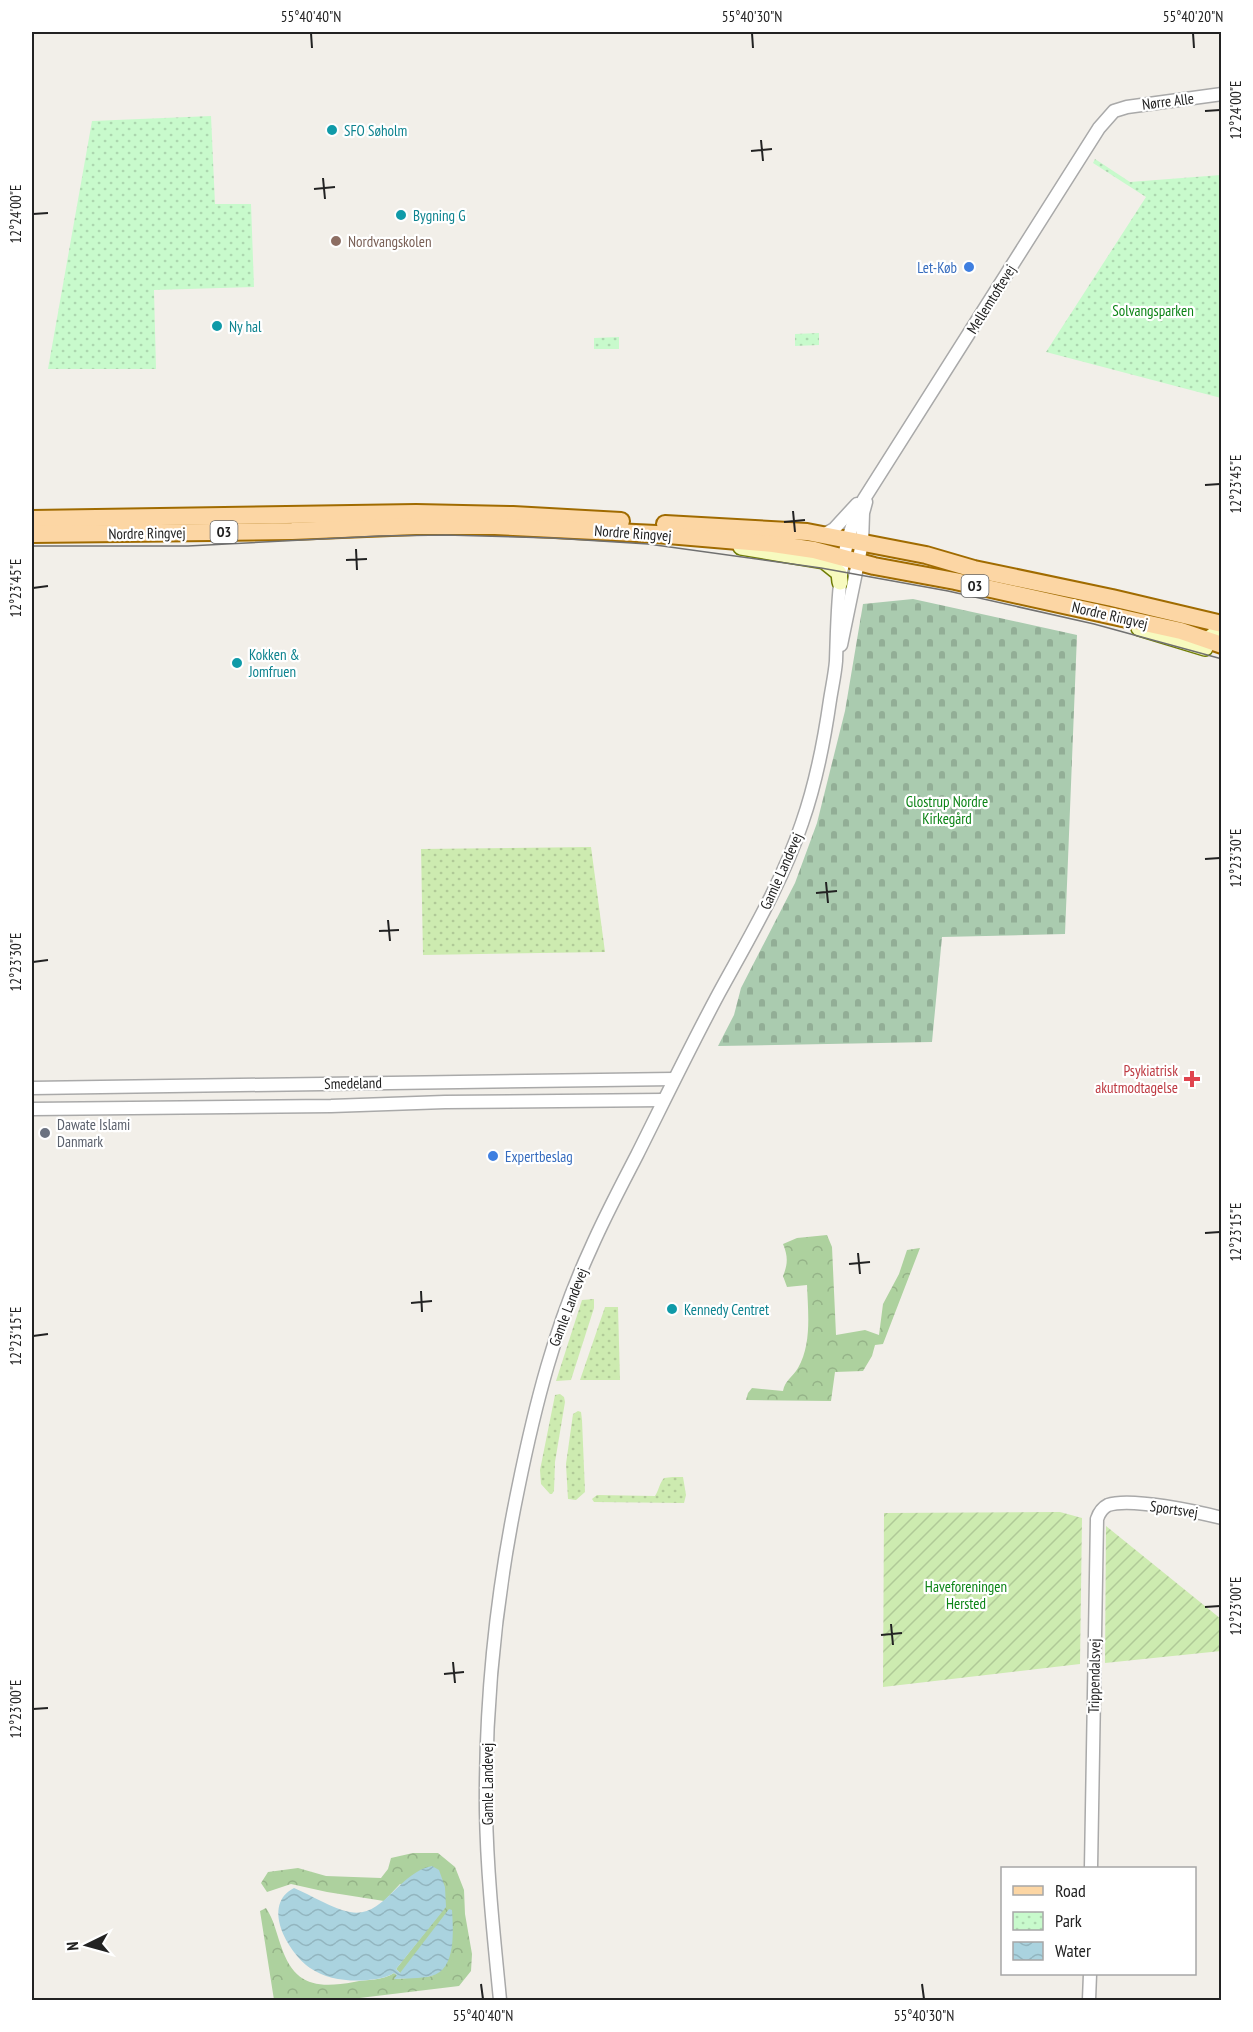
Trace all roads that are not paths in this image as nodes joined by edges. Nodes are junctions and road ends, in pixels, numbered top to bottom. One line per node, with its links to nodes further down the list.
1 (1221, 94): 2 (street, Nørre Alle)
2 (1114, 111): 3 (street, Mellemtoftevej)
3 (870, 490): 6 (street, Mellemtoftevej); 8 (street, Mellemtoftevej)
4 (32, 519): 6 (main road, Nordre Ringvej / O3)
5 (32, 534): 7 (main road, Nordre Ringvej / O3)
6 (823, 535): 8 (main road, Nordre Ringvej / O3)
7 (731, 541): 8 (main road, Nordre Ringvej / O3); 9 (main road)
8 (854, 552): 9 (street, Gamle Landevej); 10 (main road, Nordre Ringvej / O3); 11 (main road, Nordre Ringvej / O3); 12 (street, Gamle Landevej)
9 (840, 582): 12 (street, Gamle Landevej)
10 (1221, 624)
11 (1214, 642)
12 (836, 662): 13 (street, Gamle Landevej)
13 (674, 1079): 14 (street, Smedeland); 15 (street, Gamle Landevej)
14 (32, 1088)
15 (663, 1100): 16 (street, Smedeland); 21 (street, Gamle Landevej)
16 (32, 1109)
17 (1125, 1503): 18 (street, Sportsvej); 19 (street, Trippendalsvej)
18 (1221, 1518)
19 (1091, 1867)
20 (1090, 1975): 22 (street)
21 (500, 2001)
22 (1089, 2001)

